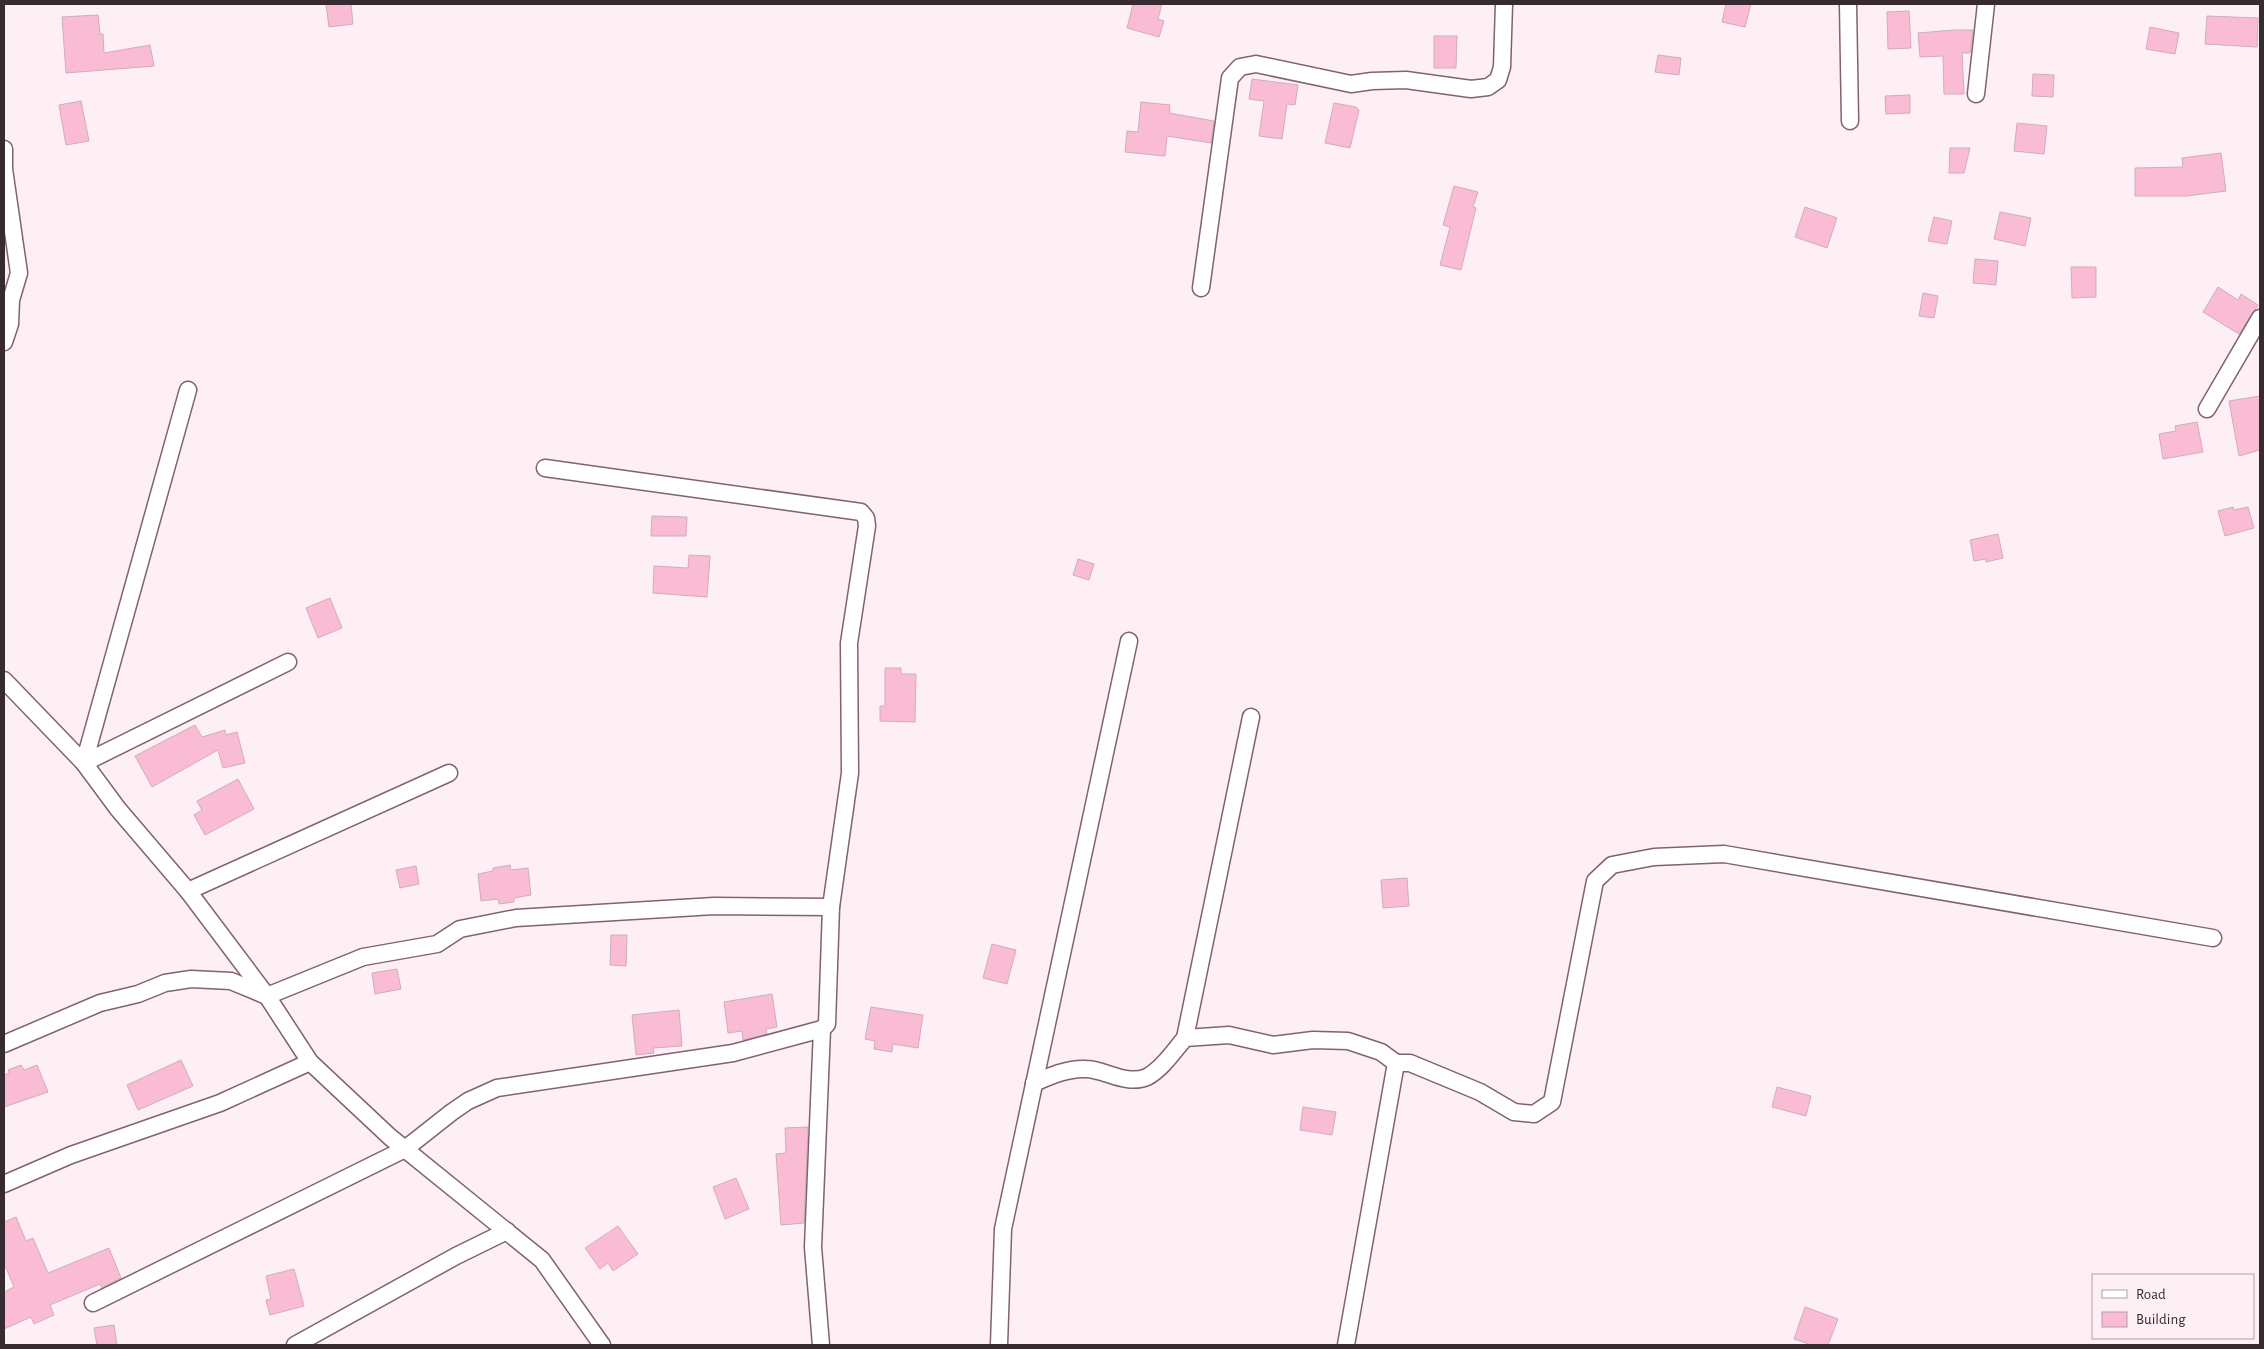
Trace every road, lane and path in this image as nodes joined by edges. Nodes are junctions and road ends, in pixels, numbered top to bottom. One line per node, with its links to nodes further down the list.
1 (1504, 4): 8 (street)
2 (1848, 4): 5 (street)
3 (1986, 4): 4 (street)
4 (1976, 94)
5 (1850, 121)
6 (4, 150): 7 (street)
7 (4, 169): 10 (street)
8 (1201, 288)
9 (2260, 318): 12 (street)
10 (4, 342)
11 (188, 390): 18 (street)
12 (2207, 409)
13 (545, 468): 21 (street)
14 (1130, 641): 29 (street)
15 (288, 662): 18 (street)
16 (4, 680): 18 (street)
17 (1251, 717): 25 (street)
18 (84, 763): 20 (street)
19 (449, 773): 20 (street)
20 (188, 891): 23 (street)
21 (831, 907): 23 (street); 24 (street)
22 (2213, 938): 28 (street)
23 (267, 996): 26 (street); 27 (street)
24 (822, 1029): 30 (street); 36 (street)
25 (1185, 1038): 28 (street); 29 (street)
26 (4, 1044)
27 (310, 1062): 30 (street); 31 (street)
28 (1396, 1063): 38 (street)
29 (1034, 1083): 37 (street)
30 (405, 1149): 32 (street); 33 (street)
31 (4, 1184)
32 (507, 1232): 34 (street); 35 (street)
33 (93, 1303)
34 (295, 1345)
35 (602, 1345)
36 (821, 1345)
37 (1000, 1345)
38 (1346, 1345)

